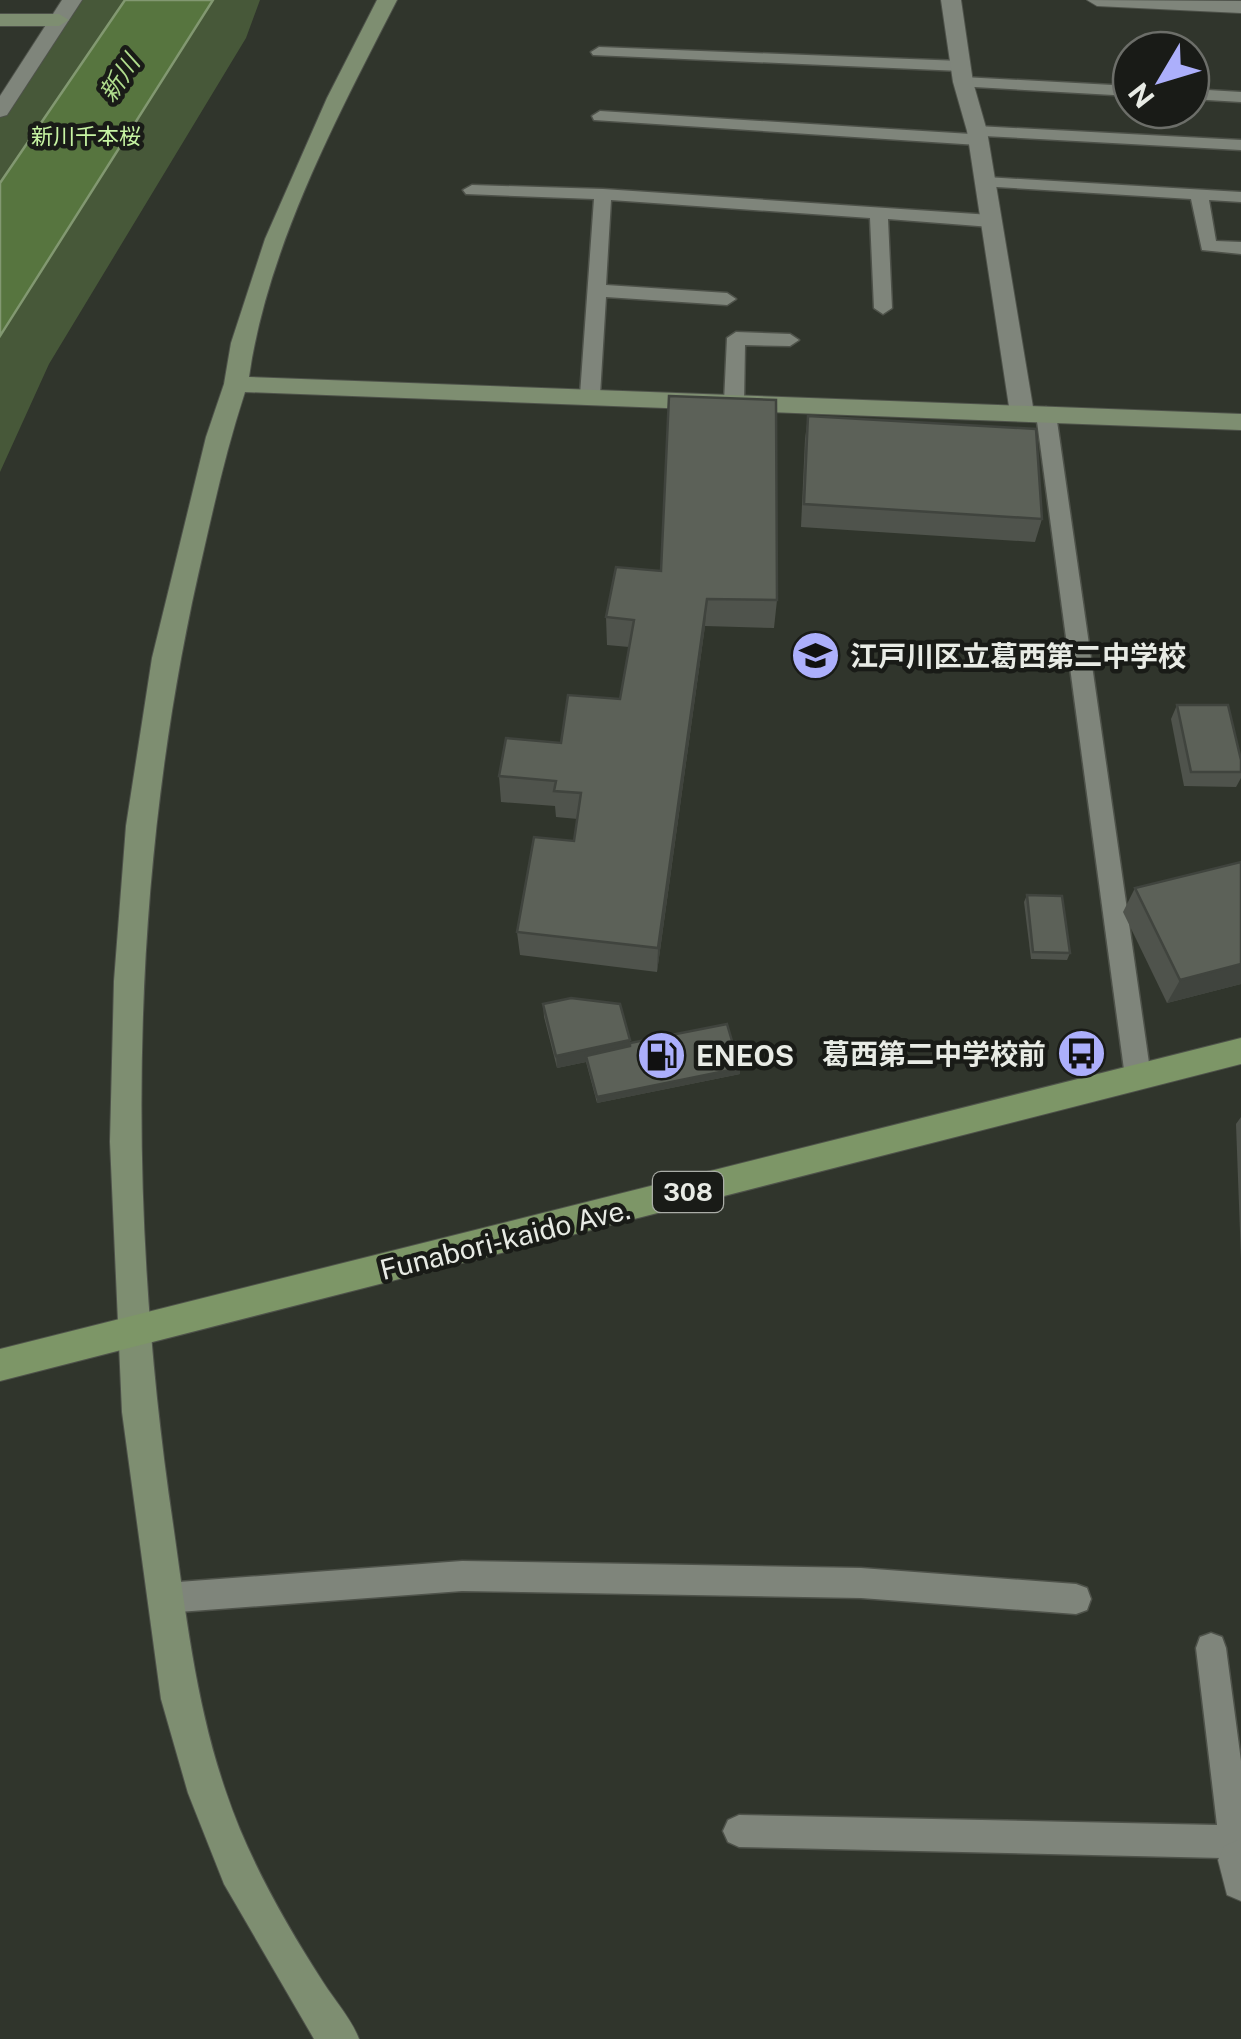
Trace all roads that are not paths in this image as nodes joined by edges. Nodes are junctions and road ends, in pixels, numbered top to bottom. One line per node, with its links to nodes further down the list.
1 (72, 0): 7 (street)
2 (387, 0): 29 (street)
3 (952, 0): 9 (street)
4 (1097, 0): 5 (street)
5 (1241, 7)
6 (0, 20): 7 (street)
7 (59, 20): 13 (street)
8 (599, 52): 9 (lane)
9 (962, 74): 10 (lane); 15 (street)
10 (1111, 89)
11 (1211, 95): 12 (lane)
12 (1241, 97)
13 (0, 111)
14 (600, 116): 15 (lane)
15 (978, 136): 16 (lane); 17 (street)
16 (1241, 145)
17 (986, 182): 20 (lane); 23 (street)
18 (472, 190): 19 (lane)
19 (604, 194): 22 (lane); 25 (lane)
20 (1199, 195): 21 (lane); 24 (lane)
21 (1241, 197)
22 (879, 214): 23 (lane); 27 (lane)
23 (990, 220): 32 (street)
24 (1241, 248)
25 (597, 290): 26 (lane); 30 (lane)
26 (727, 299)
27 (883, 308)
28 (790, 340): 31 (lane)
29 (236, 384): 30 (street); 36 (street)
30 (590, 395): 31 (street)
31 (734, 402): 32 (street)
32 (1034, 414): 33 (street); 35 (lane)
33 (1241, 422)
34 (1241, 1051): 35 (main road, Funabori-kaido Ave. / 308)
35 (1138, 1077): 36 (main road, Funabori-kaido Ave. / 308)
36 (134, 1334): 37 (main road, Funabori-kaido Ave. / 308); 38 (street)
37 (0, 1365)
38 (165, 1598): 39 (lane); 43 (street)
39 (1076, 1600)
40 (1211, 1648): 42 (lane)
41 (739, 1831): 42 (lane)
42 (1239, 1861)
43 (339, 2039)

